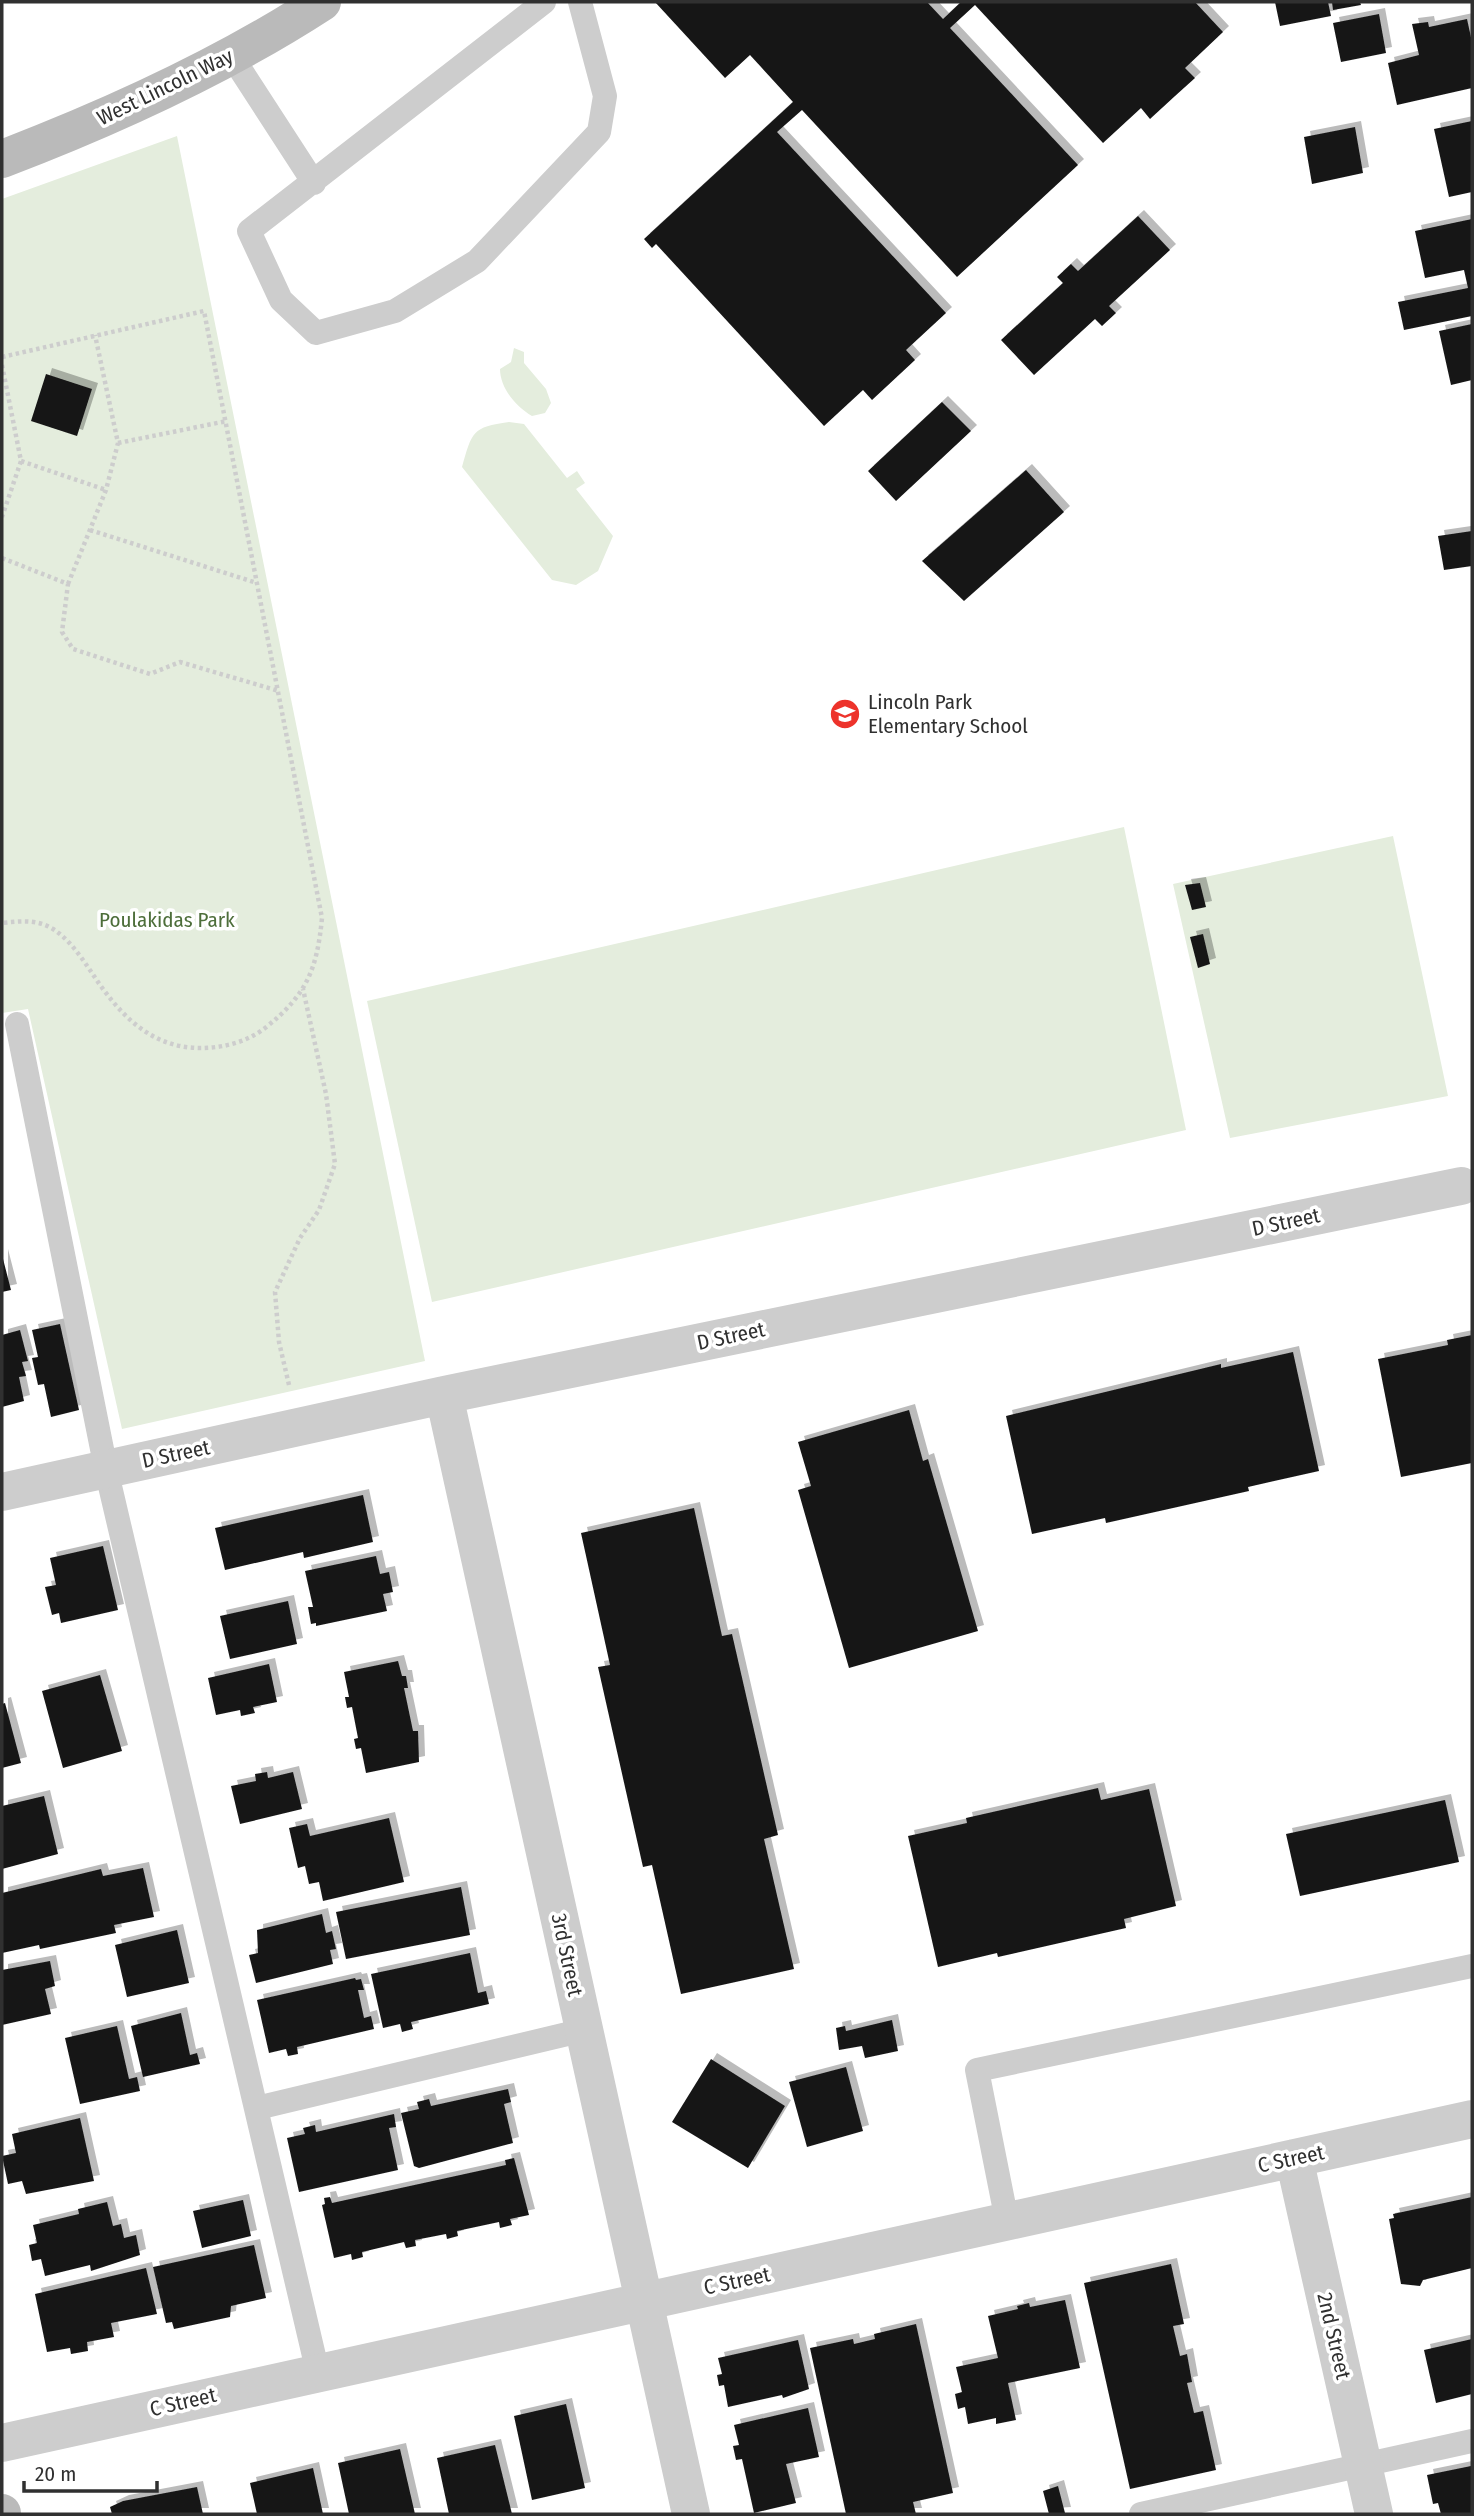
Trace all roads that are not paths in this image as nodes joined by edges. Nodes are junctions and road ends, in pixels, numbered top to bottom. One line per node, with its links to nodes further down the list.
1 (321, 2): 4 (street, West Lincoln Way)
2 (544, 2): 6 (lane)
3 (580, 2): 6 (lane)
4 (231, 55): 5 (street, West Lincoln Way); 6 (lane)
5 (2, 159)
6 (314, 183)
7 (18, 1024): 10 (lane)
8 (1461, 1186): 9 (street, D Street)
9 (444, 1395): 10 (street, D Street); 13 (street, 3rd Street)
10 (106, 1469): 11 (street, D Street); 14 (lane)
11 (2, 1492)
12 (1472, 1966): 17 (lane)
13 (583, 2031): 14 (lane); 18 (street, 3rd Street)
14 (257, 2108): 19 (lane)
15 (1472, 2119): 16 (street, C Street)
16 (1294, 2158): 17 (street, C Street); 22 (street, 2nd Street)
17 (1007, 2221): 18 (street, C Street)
18 (643, 2301): 19 (street, C Street); 24 (street, 3rd Street)
19 (318, 2372): 21 (street, C Street)
20 (1472, 2441): 22 (lane)
21 (2, 2443)
22 (1363, 2464): 23 (lane); 26 (street, 2nd Street)
23 (1240, 2503): 25 (lane)
24 (691, 2514)
25 (1141, 2514)
26 (1374, 2514)

